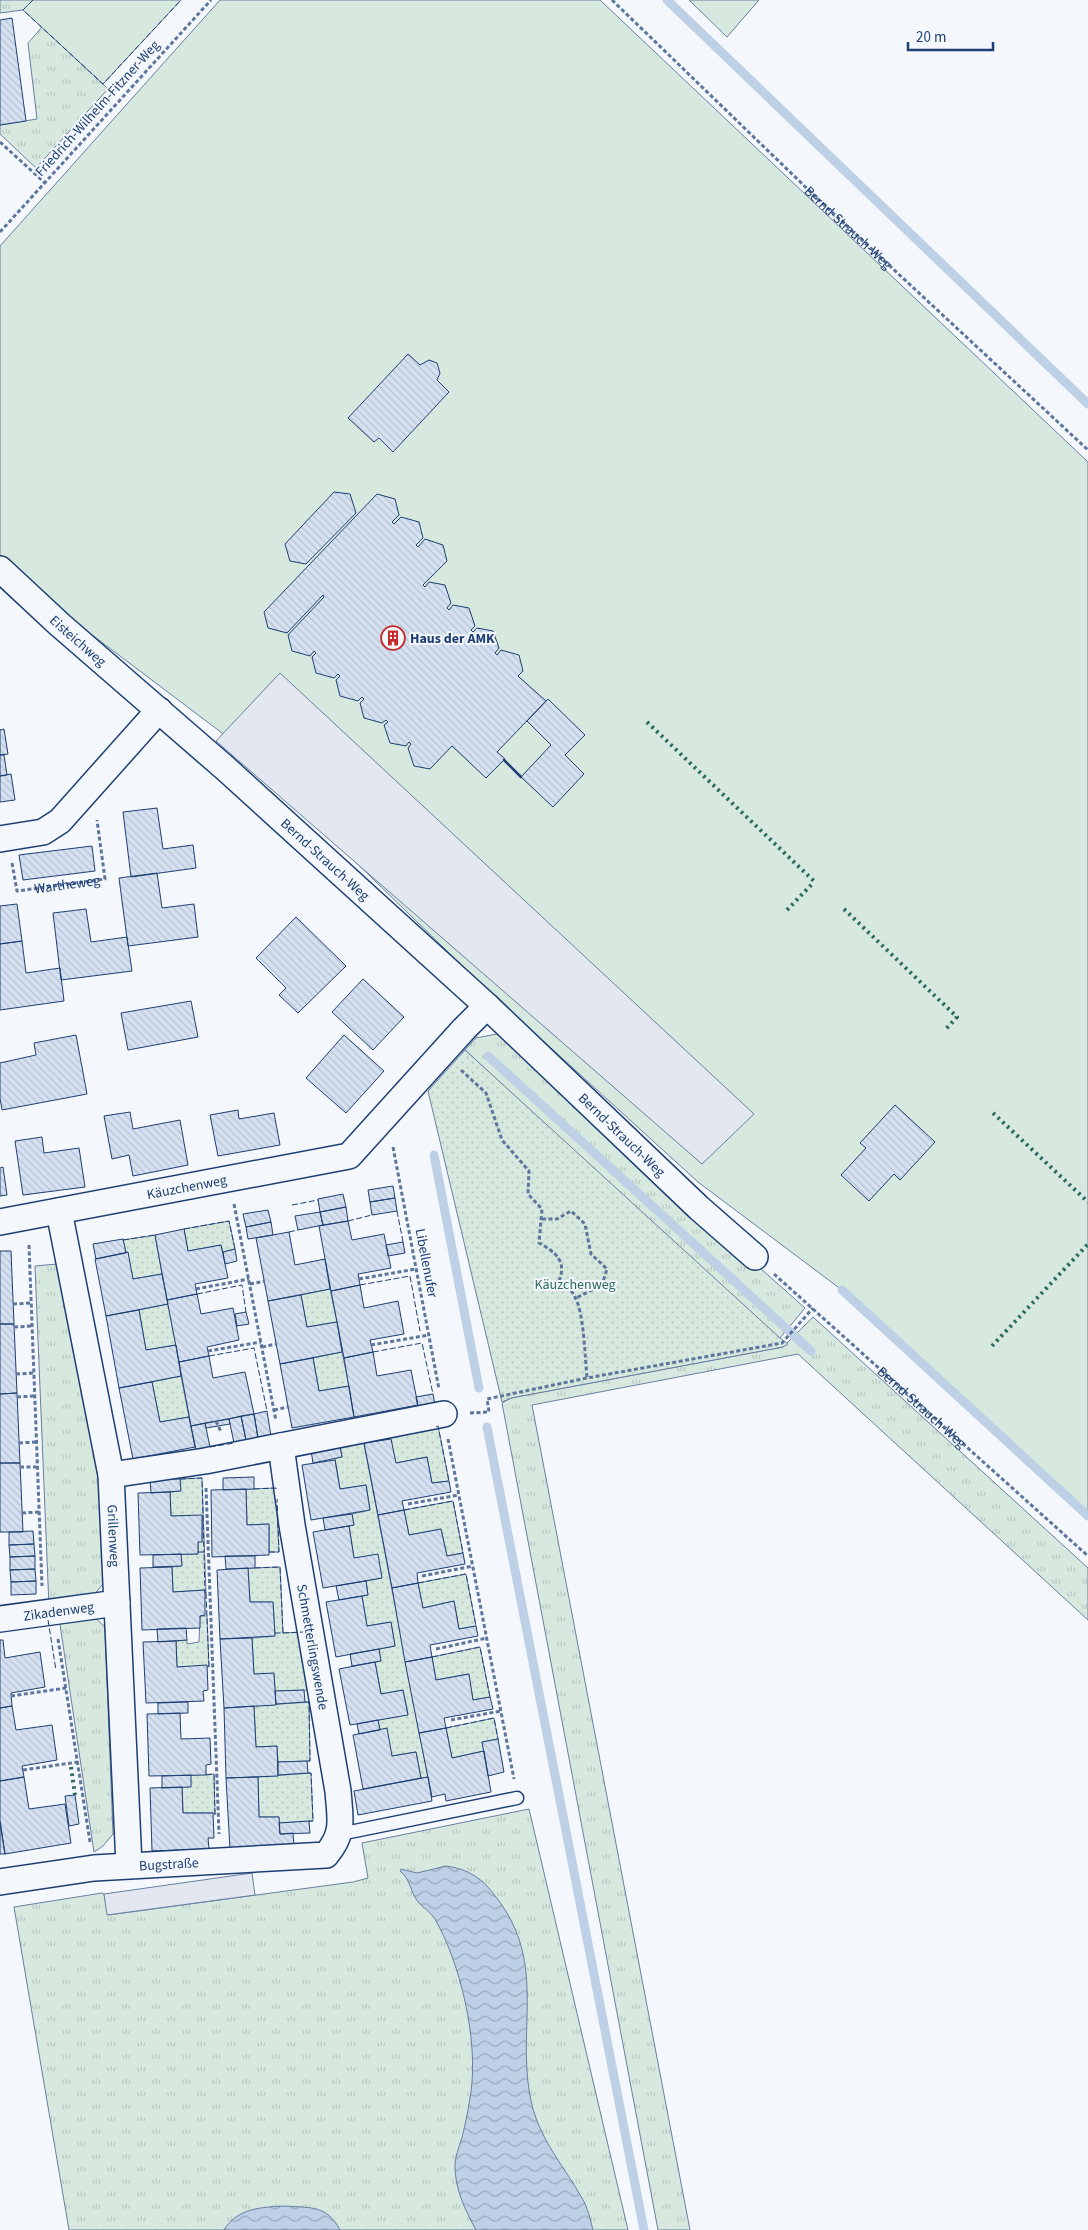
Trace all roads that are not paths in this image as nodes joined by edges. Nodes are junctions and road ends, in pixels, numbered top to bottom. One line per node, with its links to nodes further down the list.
1 (0, 569): 2 (street, Eisteichweg)
2 (159, 710): 3 (street); 4 (street, Bernd-Strauch-Weg)
3 (4, 839)
4 (487, 1006): 5 (street, Käuzchenweg); 7 (street, Bernd-Strauch-Weg)
5 (59, 1211): 6 (street, Käuzchenweg); 10 (street, Grillenweg)
6 (0, 1222)
7 (755, 1257)
8 (444, 1414): 9 (street)
9 (281, 1446): 10 (street); 14 (street, Schmetterlingswende)
10 (111, 1476): 11 (street, Grillenweg)
11 (117, 1603): 12 (street, Zikadenweg); 15 (street, Grillenweg)
12 (0, 1619)
13 (517, 1798): 14 (lane, Bugstraße)
14 (337, 1840): 15 (street, Bugstraße)
15 (129, 1865): 16 (street, Bugstraße)
16 (0, 1882)

